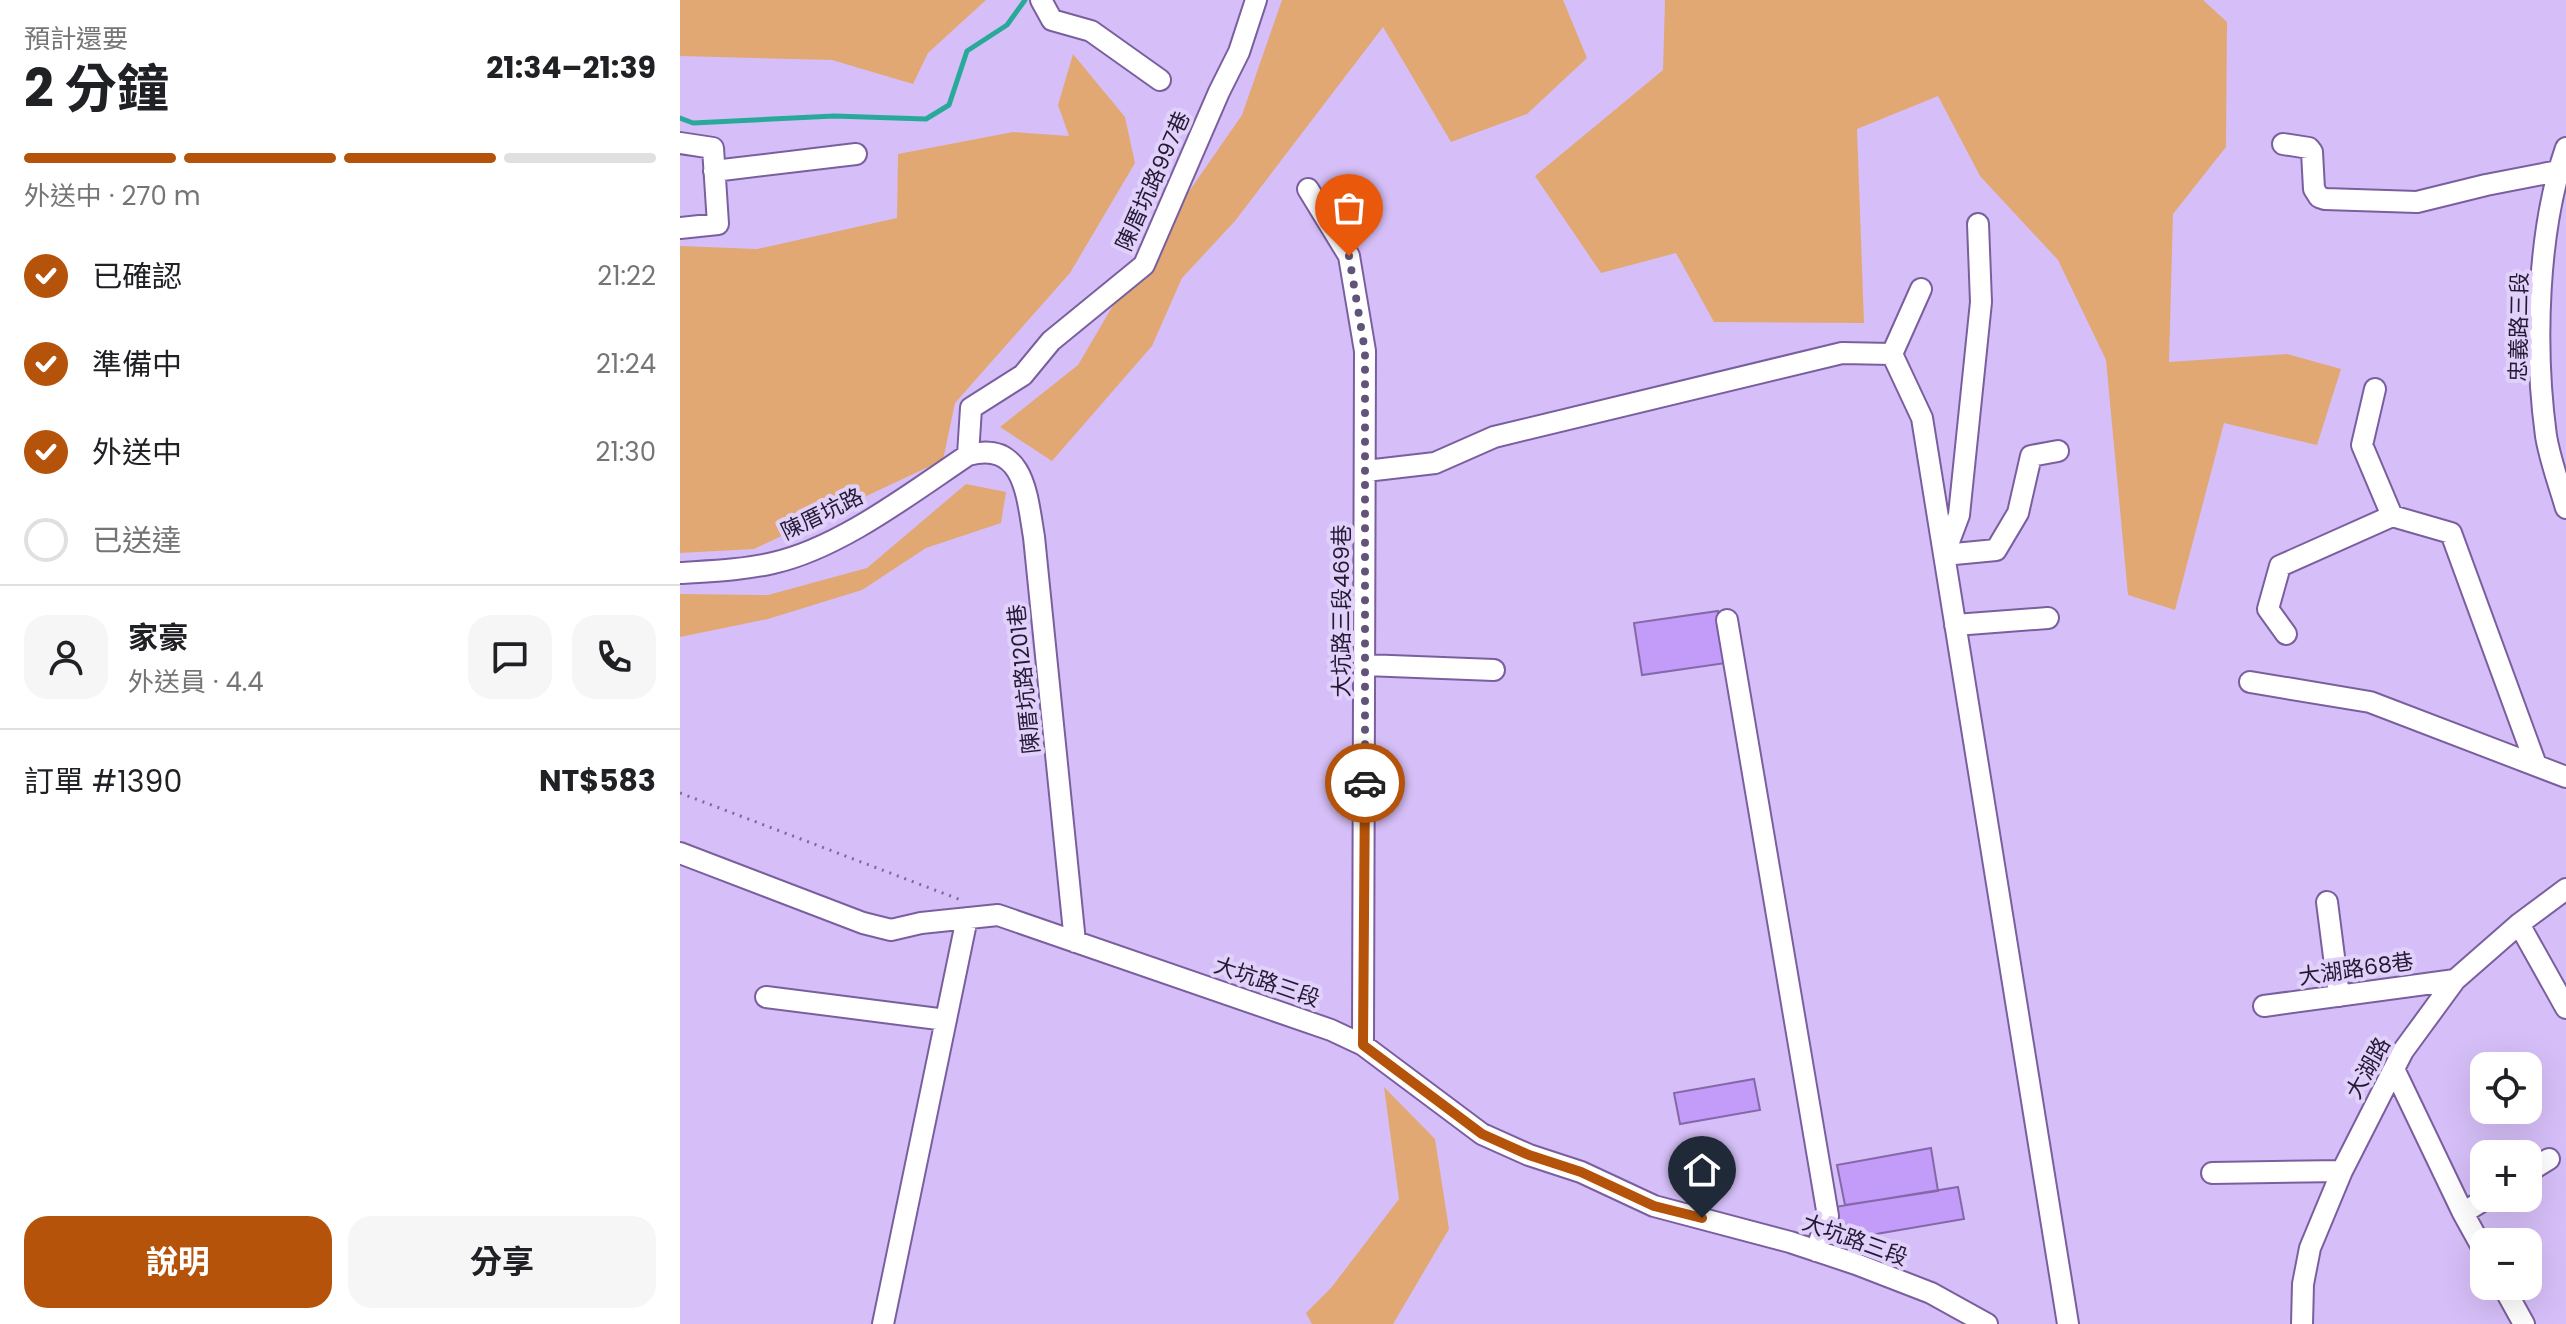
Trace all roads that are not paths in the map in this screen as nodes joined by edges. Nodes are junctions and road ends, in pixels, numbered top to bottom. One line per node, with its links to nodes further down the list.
1 (1041, 0): 3 (street)
2 (1256, 0): 17 (street, 陳厝坑路997巷)
3 (1160, 80)
4 (680, 143): 8 (street)
5 (2283, 144): 9 (street)
6 (2566, 148): 9 (street, 忠義路三段)
7 (856, 154): 8 (street)
8 (714, 171): 12 (street)
9 (2558, 171): 19 (street, 忠義路三段)
10 (1308, 189): 18 (street, 大坑路三段469巷)
11 (1978, 224): 21 (street)
12 (680, 228)
13 (1921, 289): 14 (street)
14 (1892, 354): 18 (street); 21 (street)
15 (2375, 389): 20 (street)
16 (2058, 451): 21 (street)
17 (968, 455): 22 (street, 陳厝坑路); 37 (street, 陳厝坑路1201巷)
18 (1366, 471): 27 (street, 大坑路三段469巷)
19 (2566, 508)
20 (2392, 516): 26 (street); 30 (street)
21 (1944, 555): 25 (street)
22 (680, 573)
23 (2048, 618): 25 (street)
24 (1727, 620): 53 (street)
25 (1955, 625): 57 (street)
26 (2286, 634)
27 (1365, 665): 28 (street); 44 (street, 大坑路三段469巷)
28 (1494, 670)
29 (2250, 682): 30 (street)
30 (2536, 765): 31 (street)
31 (2566, 777)
32 (680, 853): 35 (street, 大坑路三段)
33 (2566, 889): 36 (street, 大湖路)
34 (2327, 902): 39 (street)
35 (968, 911): 37 (street, 大坑路三段); 43 (street)
36 (2519, 924): 38 (street, 大湖路); 42 (street)
37 (1075, 942): 44 (street, 大坑路三段)
38 (2455, 980): 39 (street, 大湖路68巷); 45 (street, 大湖路)
39 (2339, 996): 41 (street, 大湖路68巷)
40 (766, 997): 43 (street)
41 (2264, 1006)
42 (2566, 1008)
43 (946, 1020): 55 (street)
44 (1363, 1045): 53 (street, 大坑路三段)
45 (2394, 1069): 48 (street, 大湖路); 51 (street)
46 (2549, 1159): 47 (street)
47 (2542, 1163)
48 (2342, 1171): 49 (street); 58 (street, 大湖路)
49 (2212, 1173)
50 (2470, 1209): 51 (street)
51 (2463, 1213): 52 (street)
52 (2471, 1228)
53 (1816, 1251): 56 (street, 大坑路三段)
54 (2511, 1300): 59 (street)
55 (883, 1324)
56 (1987, 1324)
57 (2068, 1324)
58 (2302, 1324)
59 (2524, 1324)

